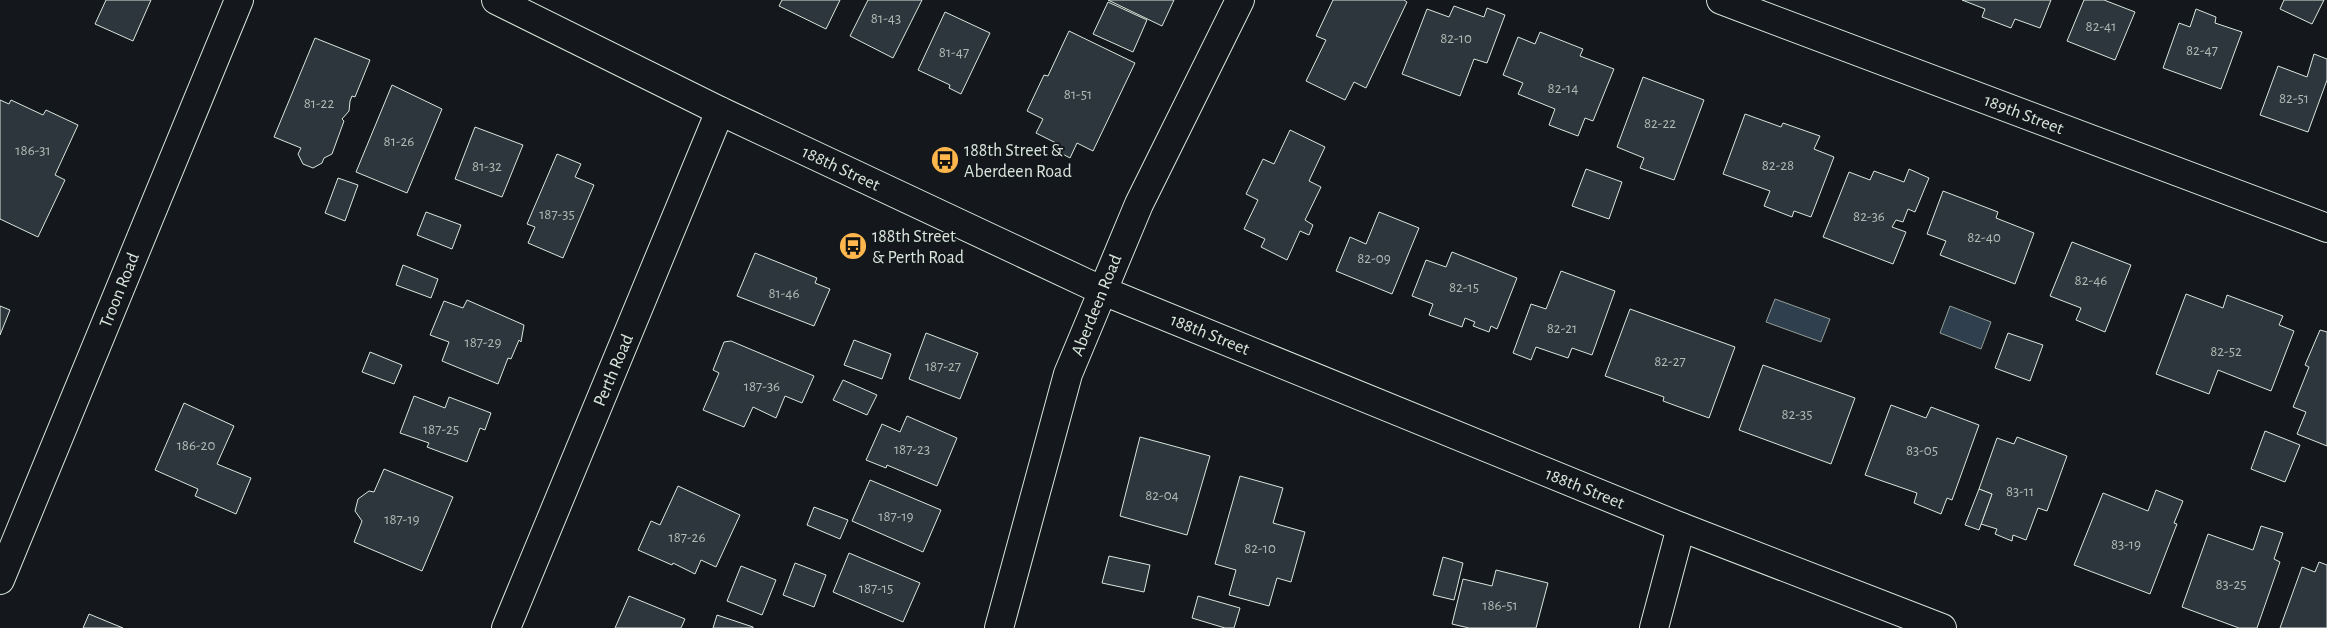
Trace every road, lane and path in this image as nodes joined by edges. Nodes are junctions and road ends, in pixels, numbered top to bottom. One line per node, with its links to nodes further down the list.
1 (239, 0): 9 (street, Troon Road)
2 (496, 0): 5 (street, 188th Street)
3 (1240, 0): 7 (street, Aberdeen Road)
4 (1721, 0): 6 (street, 189th Street)
5 (720, 111): 7 (street, 188th Street); 10 (street, Perth Road)
6 (2327, 228)
7 (1101, 290): 8 (street, 188th Street); 11 (street, Aberdeen Road)
8 (1681, 527): 12 (street); 13 (street, 188th Street)
9 (0, 580)
10 (506, 628)
11 (999, 628)
12 (1654, 628)
13 (1942, 628)

